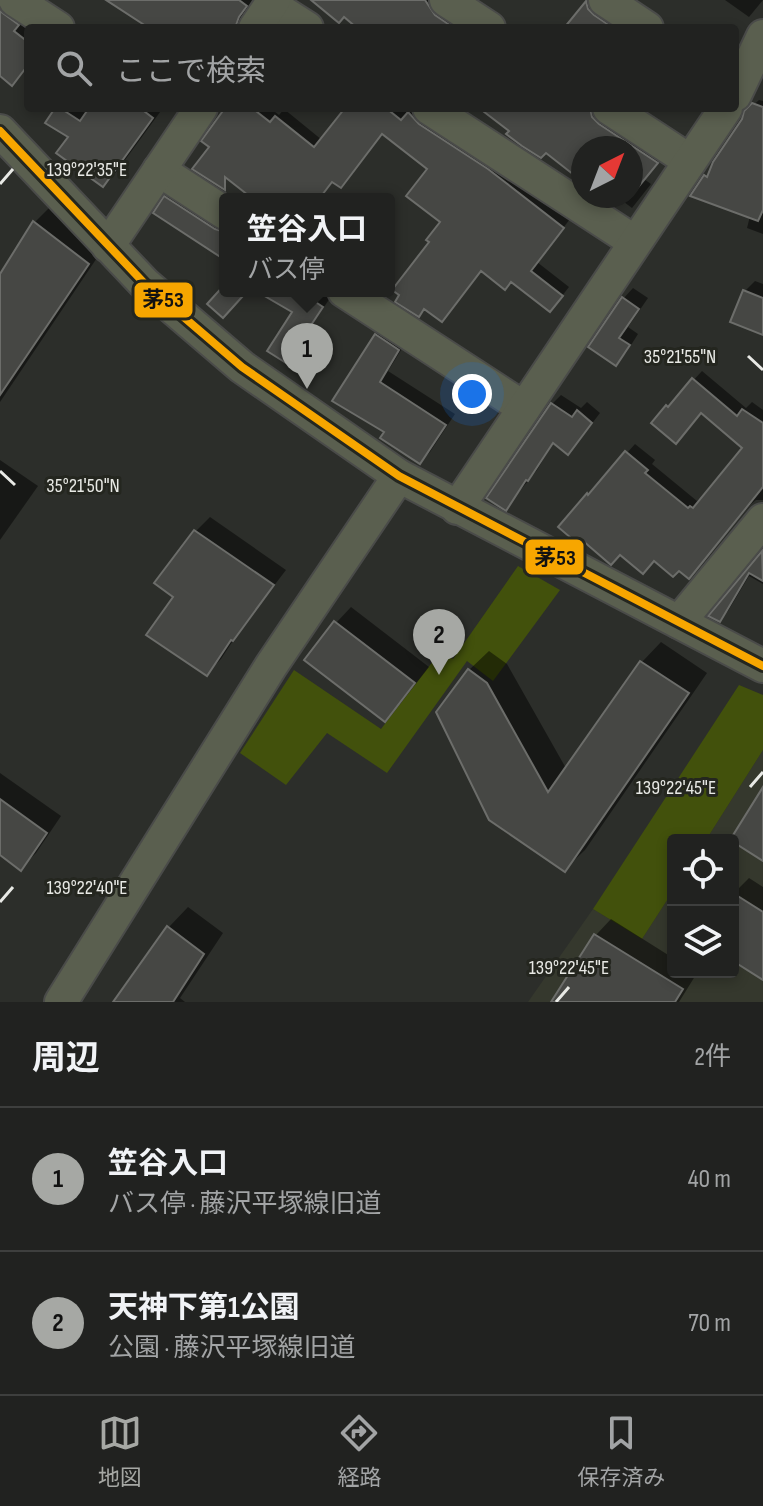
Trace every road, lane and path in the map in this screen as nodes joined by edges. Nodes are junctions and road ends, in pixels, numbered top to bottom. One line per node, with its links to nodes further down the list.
1 (15, 0): 5 (street)
2 (446, 0): 7 (street)
3 (605, 0): 8 (street)
4 (267, 11): 6 (street)
5 (52, 24)
6 (298, 24)
7 (483, 24)
8 (641, 24)
9 (763, 36): 10 (street)
10 (740, 96)
11 (191, 112): 17 (street)
12 (435, 112): 19 (street)
13 (615, 112): 16 (street)
14 (728, 112): 16 (street)
15 (0, 131): 20 (street)
16 (690, 161): 19 (street)
17 (159, 170): 18 (street); 20 (street)
18 (219, 209)
19 (635, 242): 22 (street)
20 (108, 246): 23 (street)
21 (353, 297): 22 (street)
22 (524, 408): 24 (street)
23 (399, 476): 24 (street); 28 (street)
24 (457, 508): 26 (street)
25 (763, 520): 26 (street)
26 (679, 622): 27 (street)
27 (763, 666)
28 (61, 1002)

